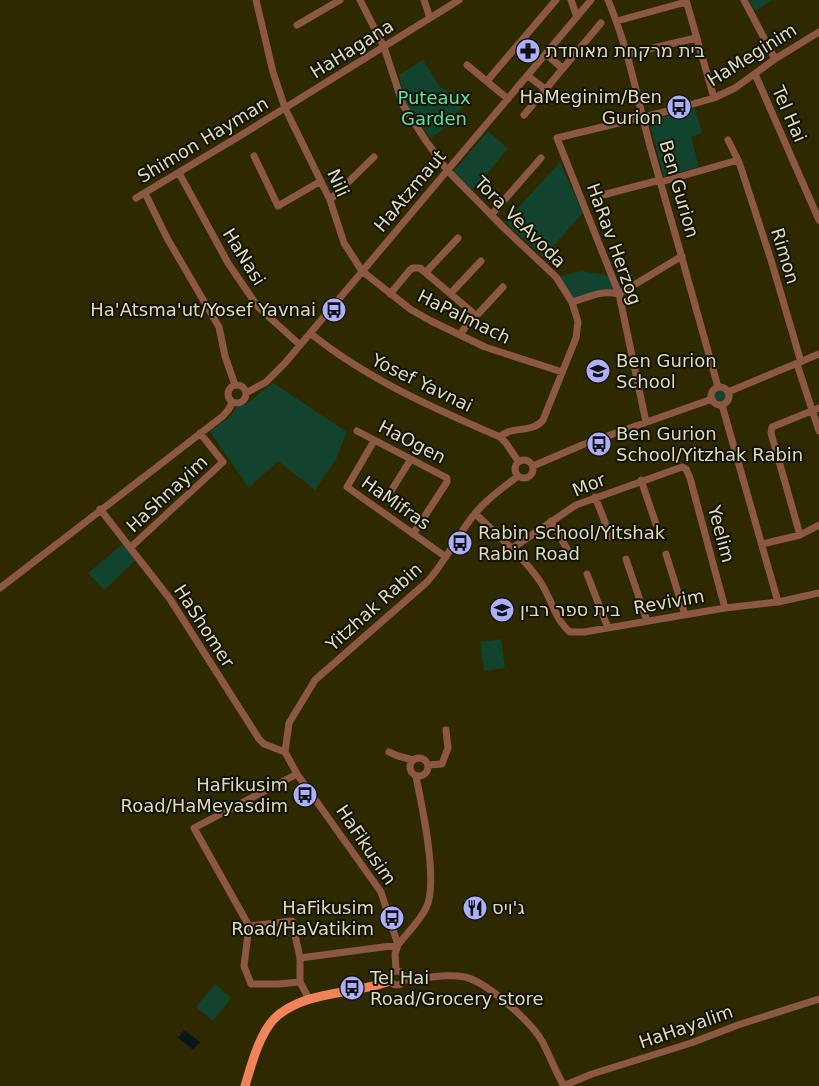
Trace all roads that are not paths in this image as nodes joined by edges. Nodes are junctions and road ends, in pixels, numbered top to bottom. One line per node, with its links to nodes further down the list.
1 (256, 0): 31 (street, Nili)
2 (340, 0): 16 (street)
3 (360, 0): 19 (street, Tora VeAvoda)
4 (424, 0): 13 (street)
5 (459, 0): 13 (street, HaHagana)
6 (556, 0): 27 (street)
7 (571, 0): 12 (street)
8 (591, 0): 12 (street, HaAtzmaut)
9 (608, 0): 14 (street, Ben Gurion)
10 (744, 0): 22 (street)
11 (686, 1): 14 (street); 18 (street)
12 (577, 17): 20 (street, HaAtzmaut)
13 (430, 18): 19 (street, HaHagana)
14 (617, 21): 21 (street, Ben Gurion)
15 (601, 24): 24 (street)
16 (297, 26)
17 (818, 33): 22 (street, HaMeginim)
18 (696, 38): 21 (street); 30 (street)
19 (384, 47): 31 (street, HaHagana); 40 (street, Tora VeAvoda)
20 (546, 54): 24 (street); 26 (street, HaAtzmaut)
21 (627, 54): 33 (street, Ben Gurion)
22 (775, 59): 25 (street, HaMeginim)
23 (467, 65): 27 (street)
24 (562, 68): 28 (street)
25 (755, 74): 30 (street, HaMeginim); 49 (street, Tel Hai)
26 (528, 76): 28 (street); 29 (street, HaAtzmaut)
27 (487, 81): 29 (street)
28 (545, 89): 32 (street)
29 (508, 98): 40 (street, HaAtzmaut)
30 (714, 98): 33 (street, HaMeginim)
31 (285, 108): 41 (street, Shimon Hayman); 42 (street, Nili)
32 (524, 114)
33 (642, 116): 34 (street, HaMeginim); 43 (street, Ben Gurion)
34 (557, 138): 58 (street, HaRav Herzog)
35 (728, 140): 39 (street, Rimon)
36 (254, 156): 42 (street)
37 (374, 156): 47 (street)
38 (541, 158): 48 (street)
39 (738, 160): 43 (street); 65 (street, Rimon)
40 (447, 170): 48 (street, Tora VeAvoda); 53 (street, HaAtzmaut)
41 (179, 173): 44 (street, Shimon Hayman); 63 (street, HaNasi)
42 (321, 181): 47 (street, Nili)
43 (661, 181): 45 (street); 51 (street, Ben Gurion)
44 (145, 193): 46 (street, Shimon Hayman); 67 (street)
45 (599, 196)
46 (136, 198)
47 (330, 200): 53 (street, Nili)
48 (491, 215): 59 (street, Tora VeAvoda)
49 (819, 220)
50 (458, 238): 54 (street)
51 (682, 256): 58 (street); 68 (street, Ben Gurion)
52 (481, 261): 56 (street)
53 (362, 271): 57 (street, HaPalmach); 61 (street, HaAtzmaut)
54 (426, 272): 56 (street); 57 (street)
55 (503, 287): 60 (street)
56 (451, 293): 60 (street)
57 (390, 294): 62 (street, HaPalmach)
58 (619, 294): 59 (street); 75 (street, HaRav Herzog)
59 (572, 302): 66 (street, Tora VeAvoda)
60 (473, 315): 62 (street)
61 (310, 334): 63 (street, HaAtzmaut); 79 (street, Yosef Yavnai)
62 (460, 335): 66 (street, HaPalmach)
63 (300, 345): 70 (street, HaAtzmaut)
64 (819, 354): 65 (street)
65 (799, 363): 69 (street); 74 (street, Rimon)
66 (562, 372): 79 (street, Tora VeAvoda)
67 (235, 385): 70 (street); 72 (street)
68 (718, 387): 69 (street); 71 (street)
69 (728, 392): 73 (street)
70 (246, 393): 72 (street)
71 (712, 399): 73 (street); 75 (street)
72 (232, 402): 78 (street)
73 (722, 405): 97 (street)
74 (816, 410): 76 (street, Rimon); 95 (street)
75 (646, 422): 83 (street)
76 (819, 430)
77 (357, 431): 80 (street, HaOgen)
78 (200, 434): 89 (street); 98 (street, HaShnayim)
79 (500, 437): 82 (street, Yosef Yavnai)
80 (374, 441): 81 (street, HaOgen); 94 (street, HaMifras)
81 (411, 459): 87 (street); 94 (street, HaOgen)
82 (518, 461): 83 (street); 85 (street)
83 (533, 466): 85 (street)
84 (686, 469): 86 (street, Mor); 108 (street, Yeelim)
85 (518, 476): 90 (street, Yitzhak Rabin)
86 (641, 480): 88 (street, Mor); 92 (street)
87 (391, 491)
88 (595, 497): 91 (street, Mor); 96 (street)
89 (100, 509): 98 (street, HaShomer); 105 (street)
90 (475, 513): 99 (street); 102 (street, Yitzhak Rabin)
91 (551, 521): 99 (street, Mor); 100 (street)
92 (656, 524)
93 (819, 525): 95 (street)
94 (413, 534): 102 (street, HaMifras)
95 (800, 534): 97 (street)
96 (611, 538)
97 (762, 544): 107 (street)
98 (131, 547): 113 (street, HaShomer)
99 (511, 549): 111 (street, Revivim)
100 (570, 554)
101 (666, 554): 109 (street)
102 (446, 557): 113 (street, Yitzhak Rabin)
103 (626, 559): 110 (street)
104 (587, 574): 111 (street)
105 (0, 588)
106 (819, 593): 107 (street, Revivim)
107 (778, 602): 108 (street, Revivim)
108 (725, 608): 109 (street, Revivim)
109 (685, 615): 110 (street, Revivim)
110 (647, 621): 111 (street, Revivim)
111 (608, 628)
112 (446, 730): 116 (street)
113 (285, 752): 117 (street)
114 (389, 752): 115 (street)
115 (413, 760): 116 (street); 118 (street)
116 (428, 764): 118 (street)
117 (297, 774): 119 (street); 120 (street, HaFikusim)
118 (416, 776): 120 (street)
119 (249, 926): 121 (street); 125 (street)
120 (398, 945): 121 (street); 122 (street, HaFikusim)
121 (300, 958): 125 (street)
122 (396, 970): 123 (street); 124 (street)
123 (404, 980): 124 (street); 129 (street)
124 (390, 981): 126 (main road)
125 (300, 982): 126 (street)
126 (309, 999): 128 (main road)
127 (819, 999): 129 (street, HaHayalim)
128 (245, 1086)
129 (564, 1086)

